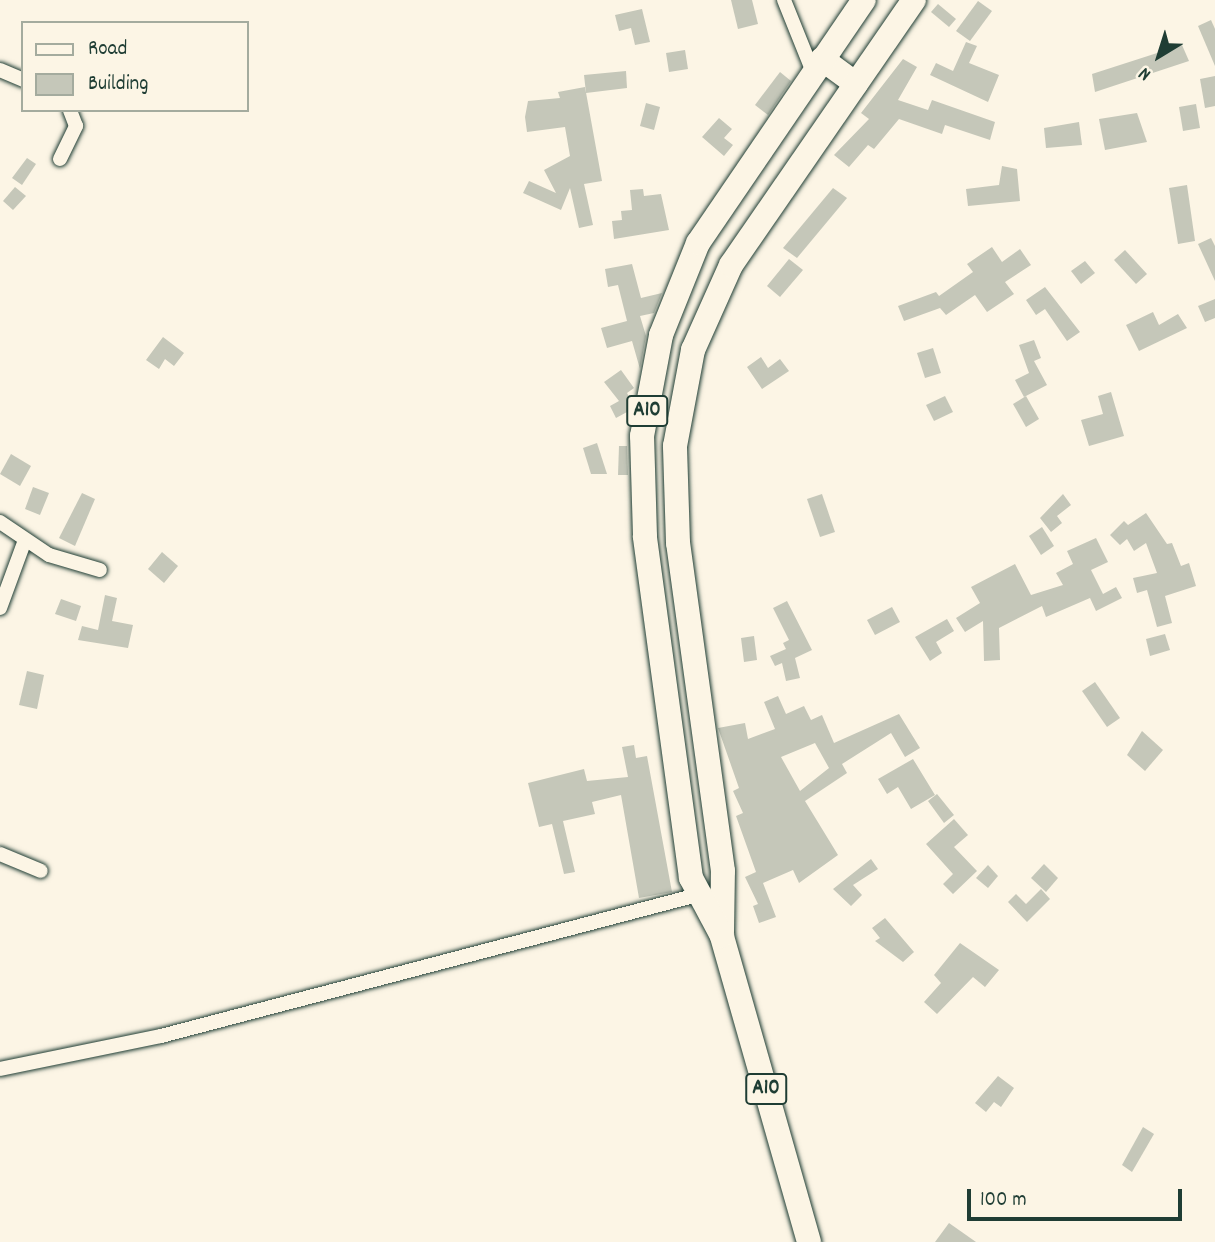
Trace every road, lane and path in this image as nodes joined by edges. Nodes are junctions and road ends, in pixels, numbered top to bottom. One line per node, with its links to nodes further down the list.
1 (784, 0): 4 (street)
2 (864, 0): 4 (highway, A10)
3 (914, 0): 7 (highway, A10)
4 (818, 66): 7 (highway); 10 (highway, A10)
5 (0, 70): 6 (street)
6 (21, 79)
7 (856, 84): 11 (highway, A10)
8 (71, 112): 9 (street)
9 (60, 159)
10 (698, 243): 11 (highway); 18 (highway, A10)
11 (731, 265): 18 (highway, A10)
12 (0, 522): 13 (street)
13 (25, 540): 14 (street); 15 (street)
14 (100, 570)
15 (0, 608)
16 (0, 854): 17 (street)
17 (41, 871)
18 (712, 892): 19 (street); 20 (highway, A10)
19 (0, 1069)
20 (809, 1242)

